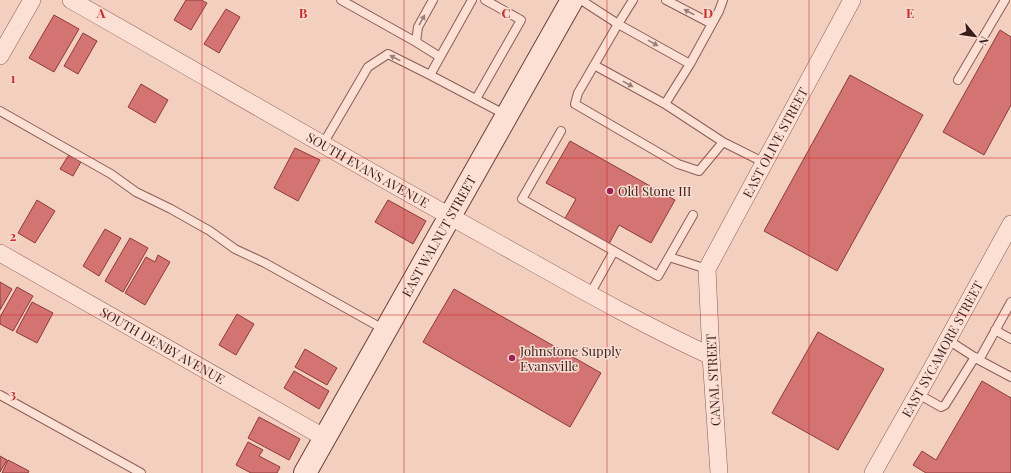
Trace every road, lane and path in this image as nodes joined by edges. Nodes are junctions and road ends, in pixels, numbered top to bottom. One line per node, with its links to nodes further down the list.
1 (32, 0): 17 (street)
2 (71, 0): 29 (street, SOUTH EVANS AVENUE)
3 (341, 0): 16 (lane)
4 (433, 0): 16 (lane, one-way to 4)
5 (472, 0): 18 (lane)
6 (485, 0): 23 (lane)
7 (572, 0): 26 (main road, EAST WALNUT STREET)
8 (581, 0): 14 (lane)
9 (633, 0): 14 (lane)
10 (666, 0): 15 (lane, one-way to 10)
11 (723, 0): 15 (lane)
12 (852, 0): 30 (street, EAST OLIVE STREET)
13 (1005, 0): 22 (lane)
14 (618, 24): 19 (lane, one-way to 19); 20 (lane)
15 (712, 24): 19 (lane)
16 (416, 42): 18 (lane)
17 (0, 56)
18 (440, 56): 21 (lane)
19 (690, 64): 24 (lane)
20 (594, 65): 24 (lane, one-way to 24); 28 (lane)
21 (430, 75): 23 (lane); 29 (lane, one-way to 29)
22 (958, 80)
23 (476, 99): 26 (lane)
24 (664, 104): 28 (lane)
25 (0, 111): 40 (lane)
26 (507, 116): 32 (main road, EAST WALNUT STREET)
27 (561, 131): 34 (lane)
28 (723, 142): 30 (lane)
29 (323, 144): 32 (street, SOUTH EVANS AVENUE)
30 (765, 163): 37 (street, EAST OLIVE STREET)
31 (693, 215): 36 (lane)
32 (450, 217): 38 (street, SOUTH EVANS AVENUE); 40 (main road, EAST WALNUT STREET)
33 (1011, 224): 42 (street, EAST SYCAMORE STREET)
34 (614, 251): 36 (lane); 38 (lane)
35 (0, 253): 49 (street, SOUTH DENBY AVENUE)
36 (669, 257): 37 (lane)
37 (707, 269): 44 (street, CANAL STREET)
38 (590, 294): 44 (street, SOUTH EVANS AVENUE)
39 (1011, 302): 41 (lane)
40 (386, 330): 49 (main road, EAST WALNUT STREET)
41 (995, 330): 43 (lane); 45 (lane)
42 (948, 340): 45 (lane); 47 (street, EAST SYCAMORE STREET)
43 (1011, 340)
44 (711, 356): 52 (street, CANAL STREET)
45 (977, 358): 46 (lane); 47 (lane)
46 (1011, 378)
47 (918, 394): 53 (street, EAST SYCAMORE STREET)
48 (0, 395): 50 (lane)
49 (325, 438): 51 (main road, EAST WALNUT STREET)
50 (141, 473)
51 (305, 473)
52 (719, 473)
53 (873, 473)

